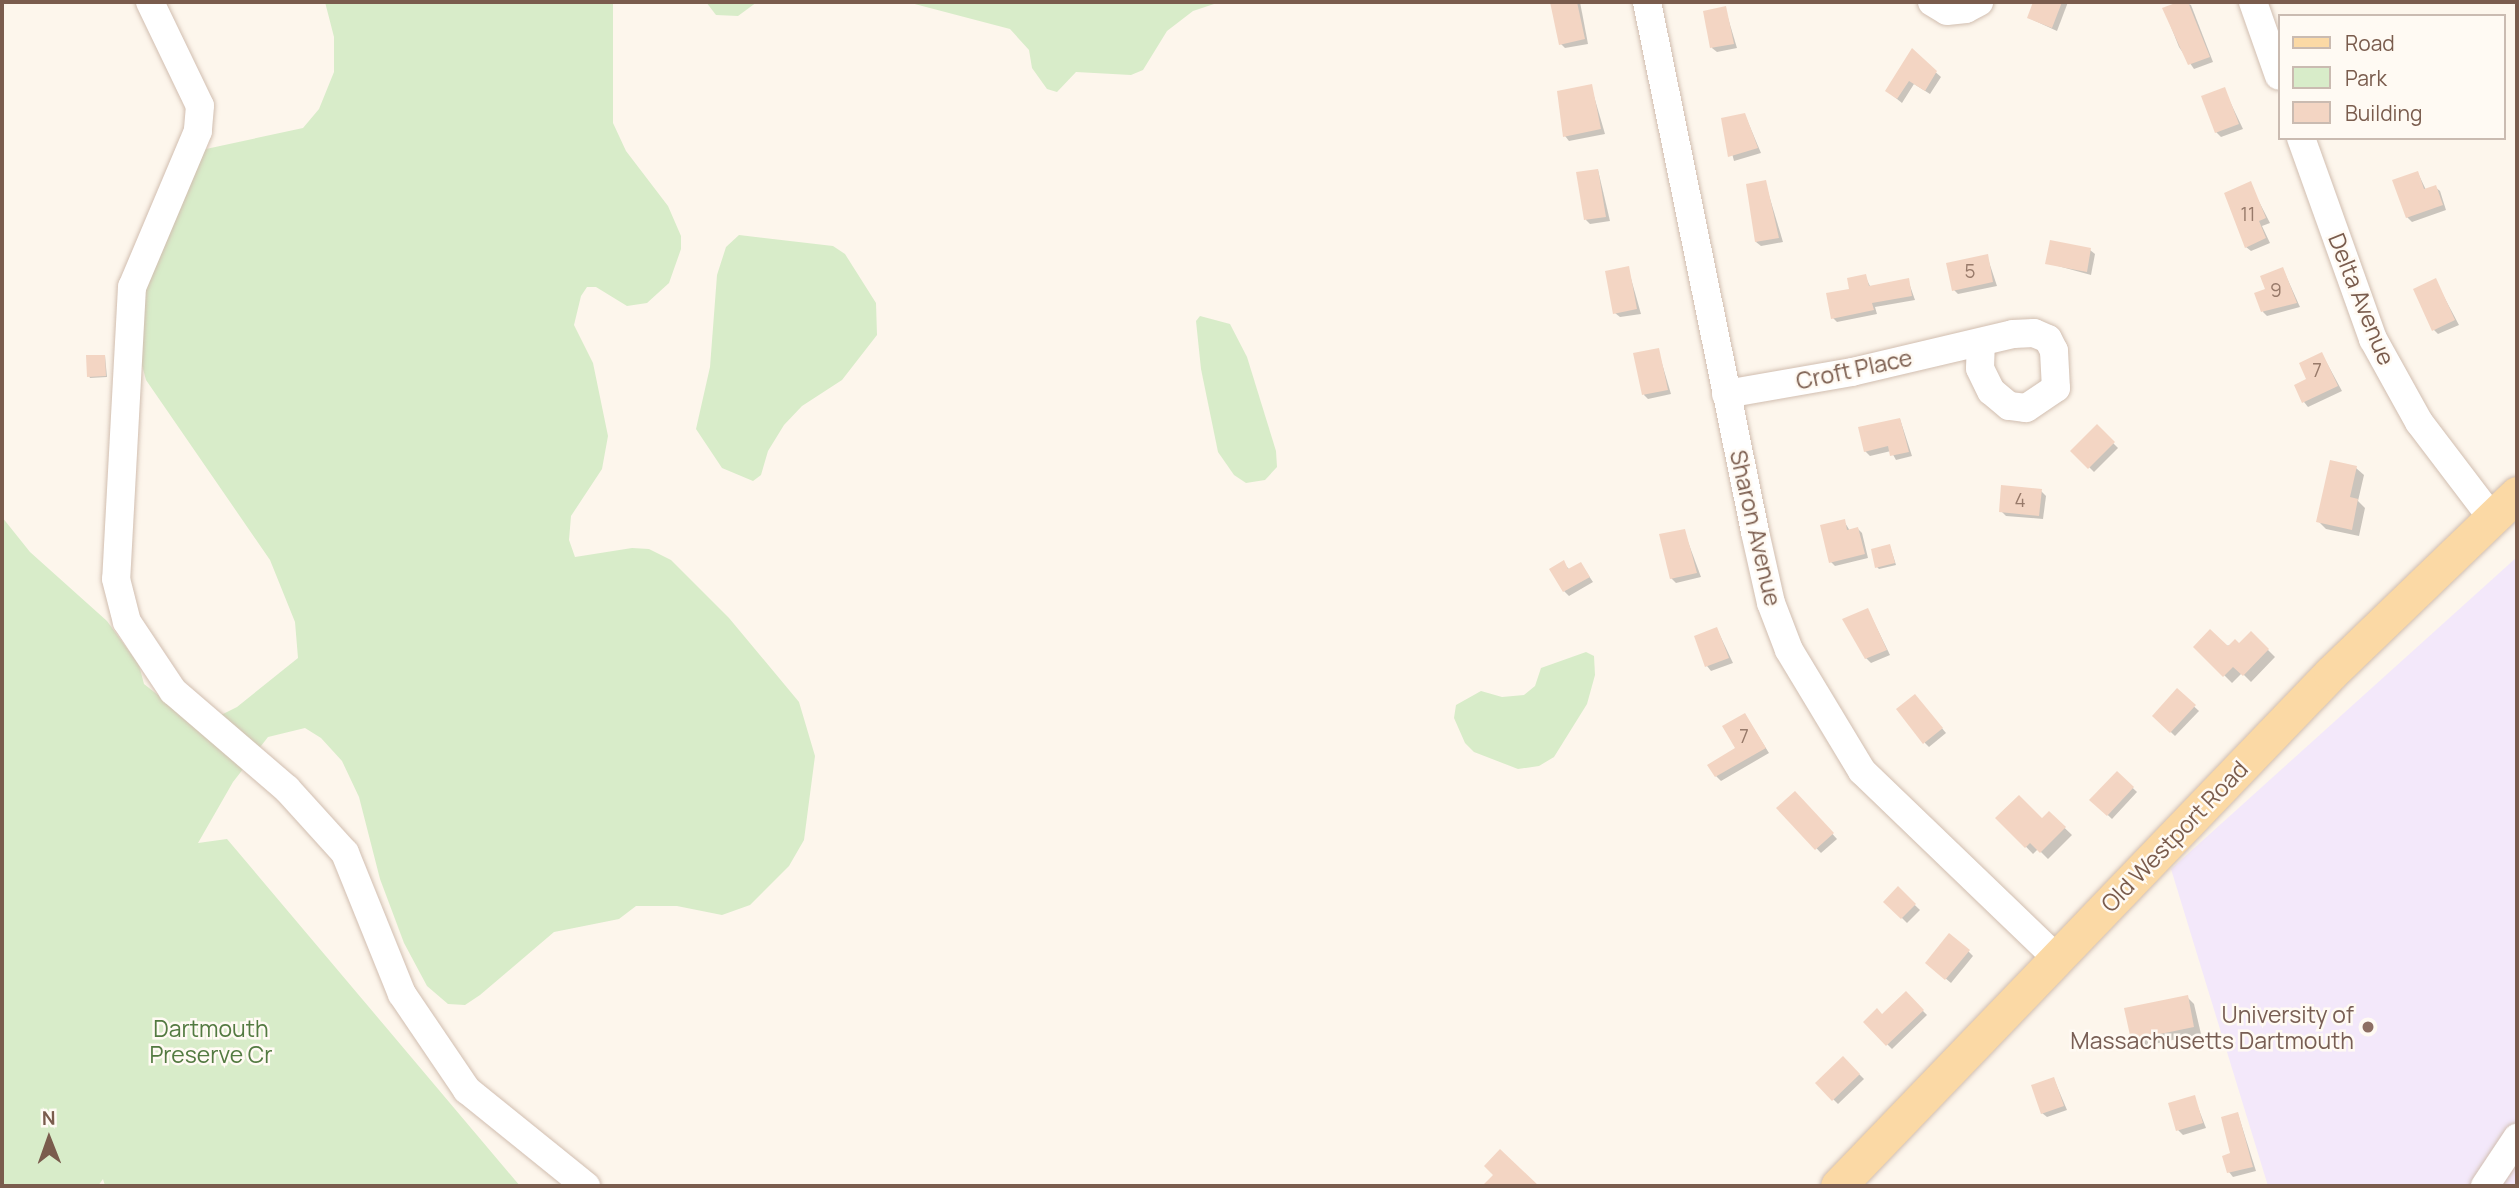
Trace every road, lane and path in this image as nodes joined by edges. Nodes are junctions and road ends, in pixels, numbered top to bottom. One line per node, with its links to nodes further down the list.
1 (150, 2): 14 (street)
2 (1647, 2): 9 (street, Sharon Avenue)
3 (1932, 2): 4 (street)
4 (1979, 2)
5 (2253, 2): 6 (street)
6 (2278, 73)
7 (2302, 140): 11 (street, Delta Avenue)
8 (1981, 343): 9 (street, Croft Place)
9 (1726, 394): 12 (street, Sharon Avenue)
10 (2517, 494): 11 (main road, Old Westport Road)
11 (2491, 517): 12 (main road, Old Westport Road)
12 (2056, 958): 15 (main road, Old Westport Road)
13 (2517, 1138): 16 (street)
14 (586, 1186)
15 (1838, 1186)
16 (2486, 1186)

